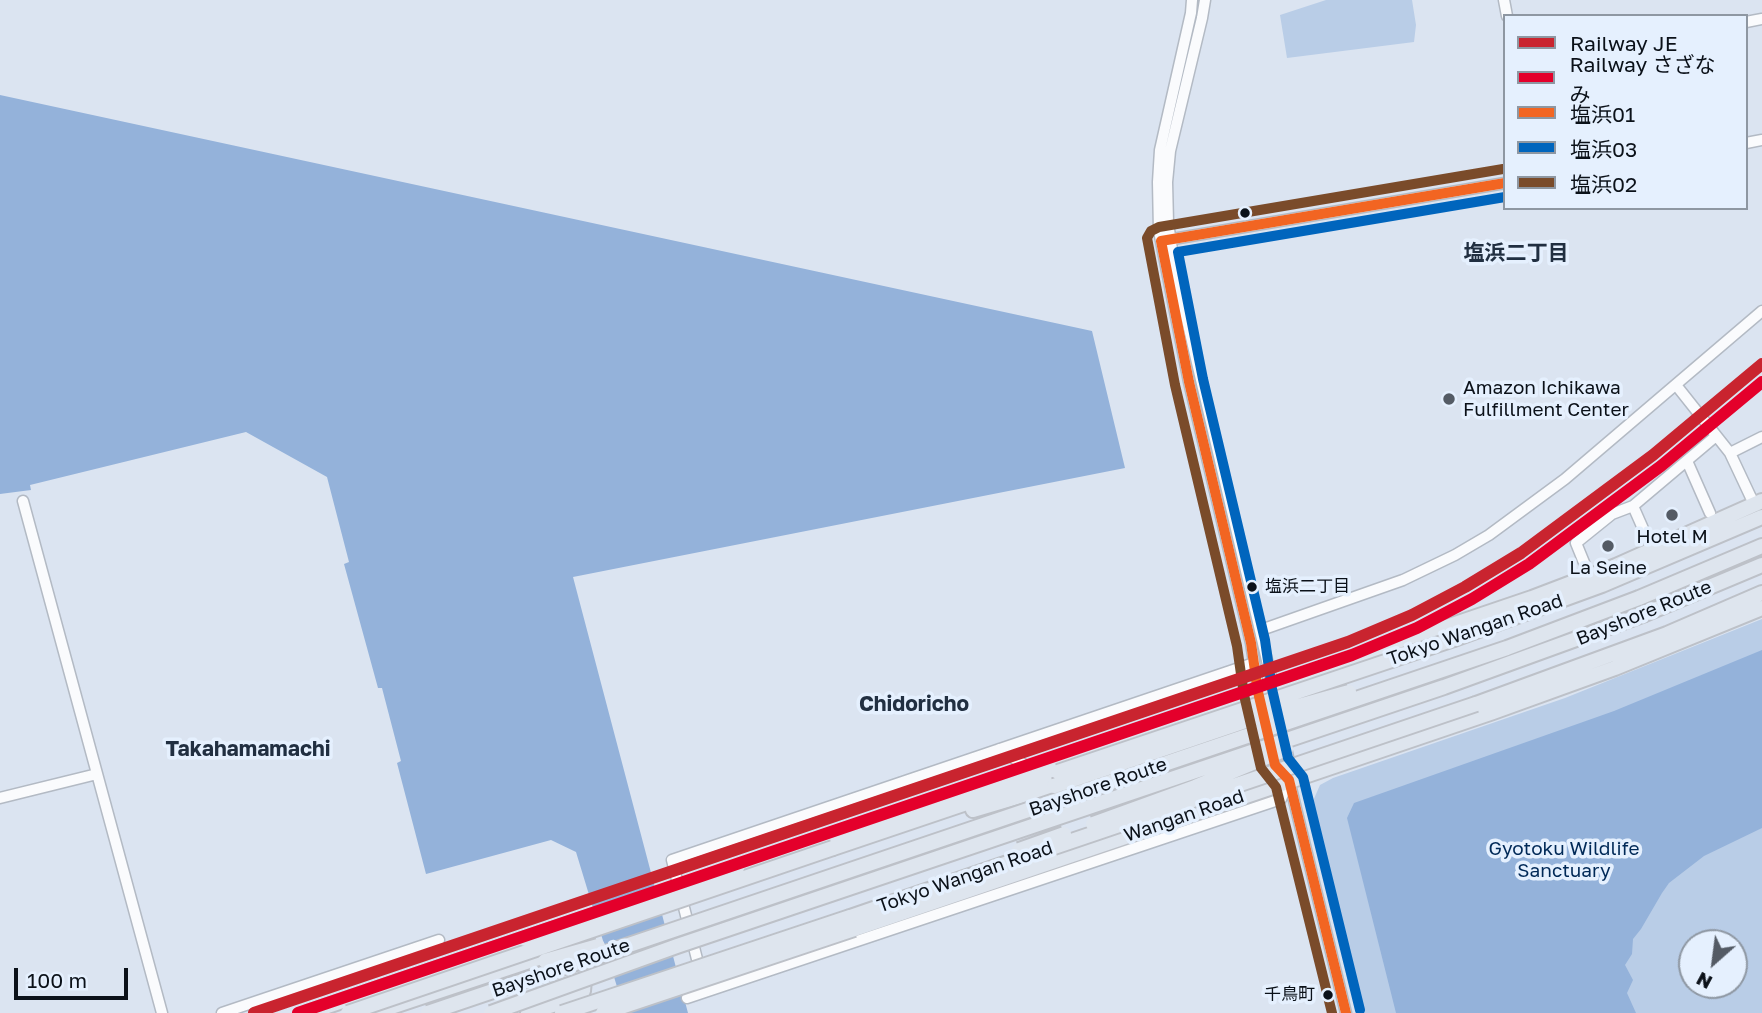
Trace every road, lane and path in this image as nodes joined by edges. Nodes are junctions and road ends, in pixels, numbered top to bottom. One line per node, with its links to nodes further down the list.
1 (1192, 0): 3 (street)
2 (1205, 0): 4 (street)
3 (1187, 28): 4 (street); 6 (street)
4 (1199, 31): 6 (street)
5 (1503, 183): 6 (street)
6 (1166, 240): 8 (street)
7 (1762, 311): 11 (street)
8 (1184, 327): 9 (street); 10 (street)
9 (1201, 379): 10 (street); 16 (street)
10 (1189, 382): 17 (street)
11 (1676, 385): 12 (street); 30 (street)
12 (1716, 436): 14 (street); 15 (street)
13 (1762, 437): 14 (street)
14 (1730, 453): 20 (street)
15 (1687, 461): 19 (street); 21 (street)
16 (1229, 495): 17 (street); 26 (street)
17 (1217, 498): 27 (street)
18 (23, 501): 38 (street)
19 (1633, 506): 22 (street); 24 (street)
20 (1759, 507): 33 (highway); 39 (highway, Tokyo Wangan Road, bridge)
21 (1710, 513)
22 (1648, 540)
23 (1762, 546): 31 (highway, Bayshore Route, bridge)
24 (1585, 565)
25 (1762, 565): 35 (highway, Bayshore Route, bridge)
26 (1246, 569): 27 (street); 30 (street)
27 (1234, 572): 32 (street)
28 (1762, 593): 44 (highway, Tokyo Wangan Road, bridge)
29 (1762, 608): 40 (highway, Wangan Road)
30 (1261, 630): 33 (street)
31 (1507, 648): 39 (highway, bridge); 46 (highway, Bayshore Route, bridge)
32 (1254, 663): 34 (street); 36 (street)
33 (1273, 687): 34 (highway); 40 (street)
34 (1258, 692): 37 (highway); 40 (street)
35 (1317, 730): 44 (highway, bridge); 59 (highway, Bayshore Route, bridge)
36 (999, 749): 37 (street); 50 (street)
37 (1031, 769): 42 (highway)
38 (97, 774): 41 (street); 52 (street)
39 (1056, 779): 42 (highway)
40 (1289, 780): 45 (highway, Wangan Road); 50 (street); 64 (street)
41 (0, 798)
42 (831, 843): 43 (highway, bridge); 47 (highway, bridge)
43 (719, 887): 47 (highway, bridge); 55 (highway, bridge)
44 (886, 904): 45 (highway, Tokyo Wangan Road)
45 (852, 923): 49 (highway, Tokyo Wangan Road, bridge); 63 (highway, Wangan Road, bridge)
46 (686, 926): 57 (highway, bridge); 58 (highway, Bayshore Route, bridge)
47 (525, 939): 54 (highway)
48 (439, 940): 53 (street)
49 (700, 966): 61 (highway, Tokyo Wangan Road, bridge); 62 (highway, bridge)
50 (705, 992): 51 (street)
51 (687, 998)
52 (162, 1013)
53 (222, 1013)
54 (307, 1013)
55 (348, 1013)
56 (373, 1013): 60 (highway)
57 (391, 1013)
58 (428, 1013)
59 (491, 1013)
60 (528, 1013)
61 (562, 1013)
62 (590, 1013)
63 (603, 1013)
64 (1346, 1013)

